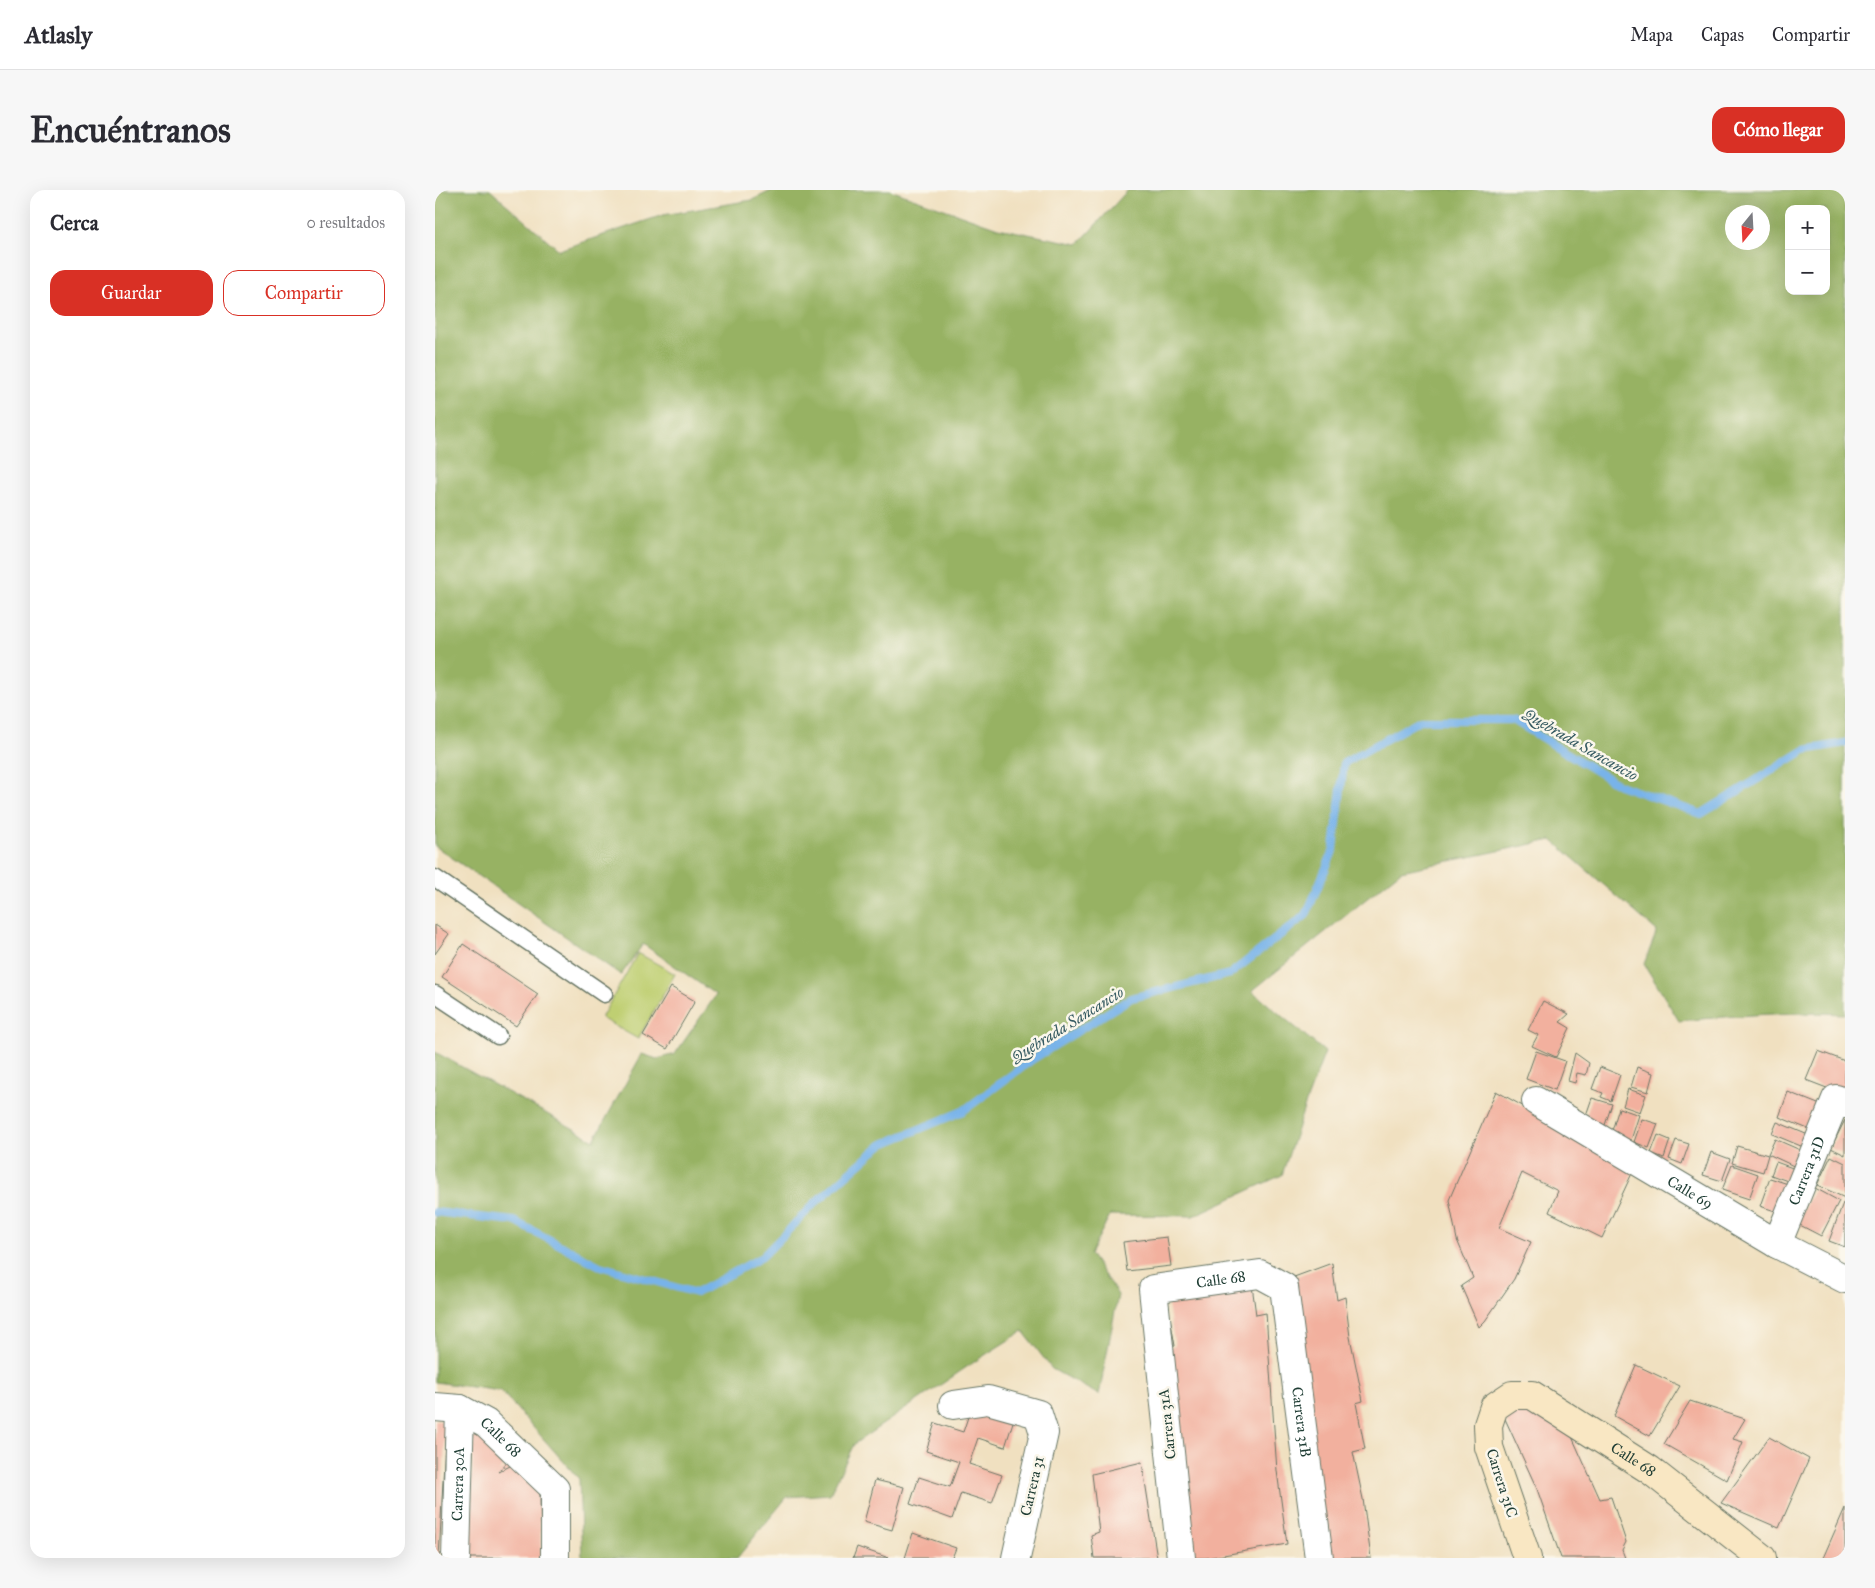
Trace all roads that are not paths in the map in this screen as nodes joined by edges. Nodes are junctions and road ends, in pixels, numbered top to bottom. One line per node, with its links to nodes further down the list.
1 (435, 878): 3 (lane)
2 (435, 994): 4 (lane)
3 (604, 994)
4 (498, 1036)
5 (1536, 1101): 7 (street, Calle 69)
6 (1841, 1101): 7 (street, Carrera 31D)
7 (1777, 1244): 8 (street, Calle 69)
8 (1845, 1279)
9 (1284, 1287): 10 (street, Calle 68); 18 (street, Carrera 31B)
10 (1153, 1289): 17 (street, Carrera 31A)
11 (953, 1405): 16 (street, Carrera 31)
12 (1493, 1407): 19 (street, Carrera 31C); 20 (street, Calle 68)
13 (447, 1408): 14 (street, Carrera 30A); 15 (street, Calle 68)
14 (456, 1558)
15 (555, 1558)
16 (1016, 1558)
17 (1181, 1558)
18 (1319, 1558)
19 (1527, 1558)
20 (1761, 1558)

